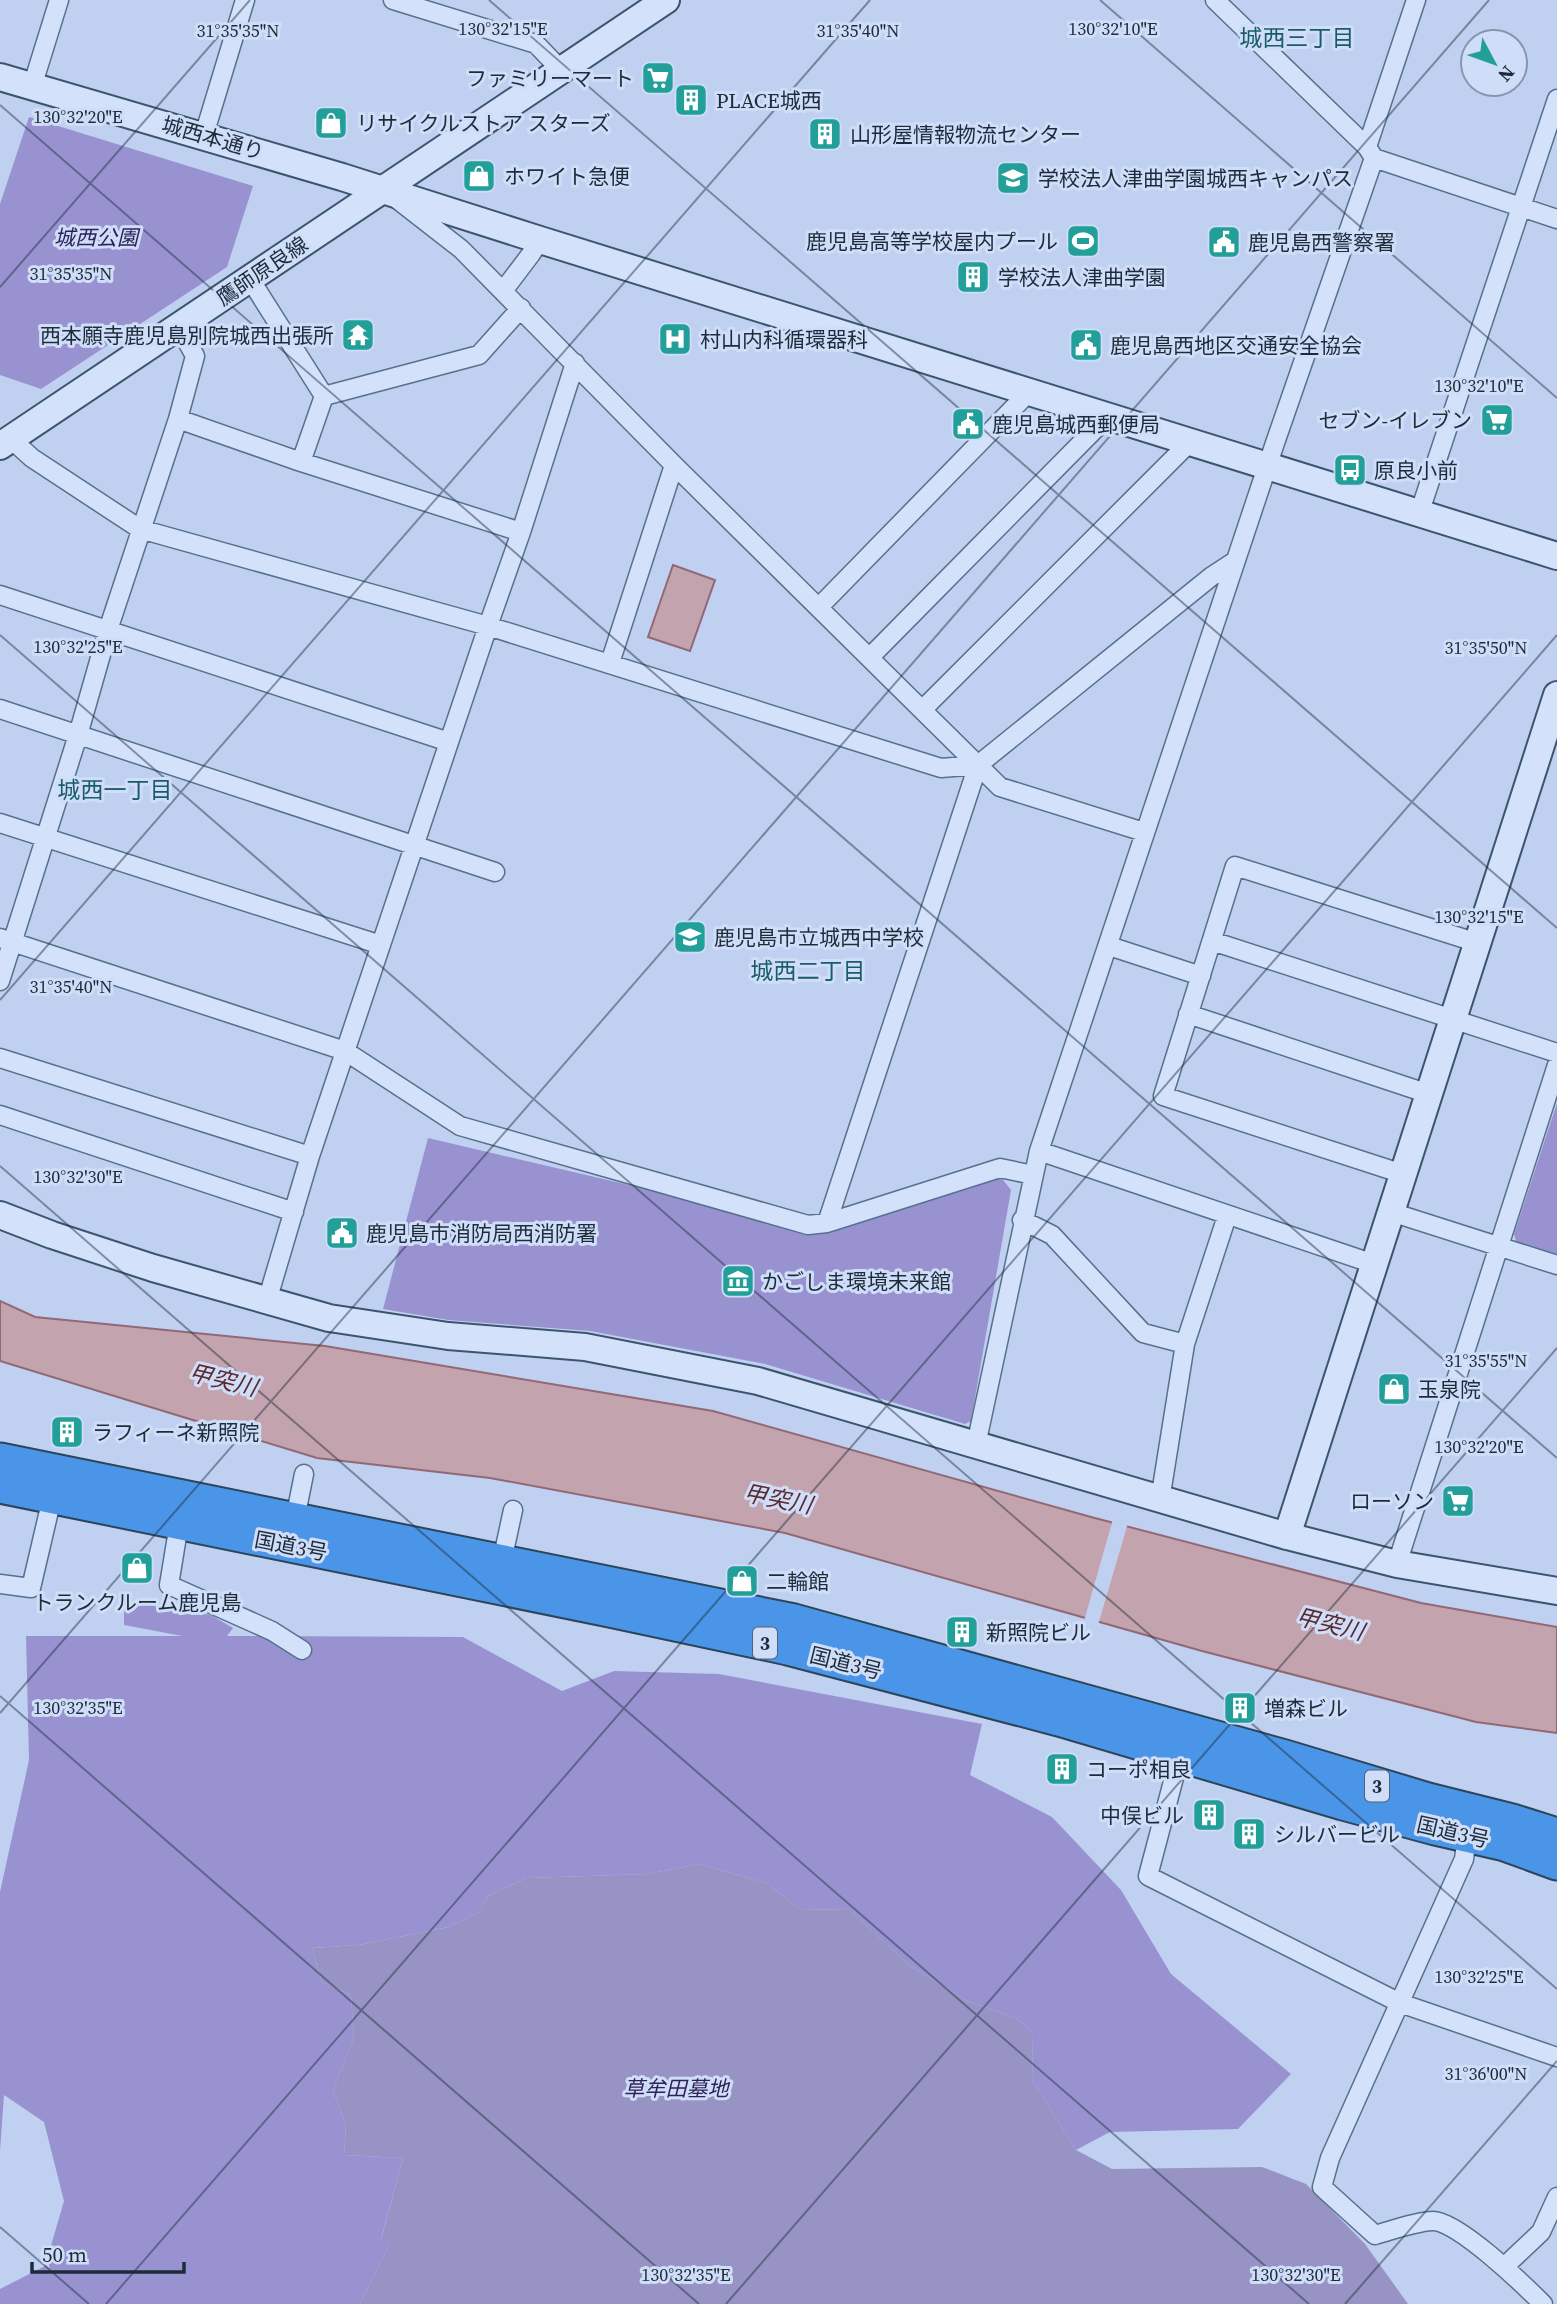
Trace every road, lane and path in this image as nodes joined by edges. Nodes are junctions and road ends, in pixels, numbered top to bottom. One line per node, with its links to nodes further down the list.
1 (59, 0): 9 (street)
2 (246, 0): 11 (street)
3 (393, 0): 7 (street)
4 (666, 0): 7 (street, 鷹師原良線)
5 (1215, 0): 12 (street)
6 (1416, 0): 12 (street)
7 (561, 70): 13 (street, 鷹師原良線)
8 (0, 77): 9 (street, 城西本通り)
9 (32, 87): 11 (street, 城西本通り)
10 (1557, 99): 14 (street)
11 (204, 135): 13 (street, 城西本通り)
12 (1371, 153): 14 (street); 30 (street)
13 (384, 190): 16 (street, 城西本通り); 17 (street, 鷹師原良線); 18 (street)
14 (1522, 207): 15 (street); 31 (street)
15 (1557, 219)
16 (540, 240): 18 (street); 22 (street, 城西本通り)
17 (250, 279): 20 (street, 鷹師原良線); 23 (street)
18 (503, 290): 19 (street)
19 (521, 307): 21 (street); 23 (street)
20 (179, 327): 25 (street); 26 (street, 鷹師原良線)
21 (575, 363): 29 (street); 33 (street)
22 (1030, 391): 24 (street, 城西本通り); 37 (street)
23 (324, 396): 28 (street)
24 (1108, 416): 27 (street, 城西本通り); 40 (street)
25 (178, 419): 28 (street); 32 (street)
26 (6, 442): 32 (street)
27 (1190, 442): 30 (street, 城西本通り); 44 (street)
28 (301, 461): 33 (street)
29 (674, 465): 37 (street); 41 (street)
30 (1268, 466): 31 (street, 城西本通り); 35 (street)
31 (1419, 514): 34 (street, 城西本通り)
32 (140, 529): 38 (street); 39 (street)
33 (521, 532): 38 (street)
34 (1557, 556)
35 (1235, 561): 48 (street); 50 (street)
36 (0, 595): 39 (street)
37 (819, 607): 40 (street)
38 (488, 626): 41 (street); 46 (street)
39 (108, 630): 45 (street); 46 (street)
40 (870, 657): 44 (street)
41 (610, 663): 48 (street)
42 (1557, 695): 47 (street)
43 (0, 709): 45 (street)
44 (923, 709): 48 (street)
45 (78, 735): 51 (street); 52 (street)
46 (449, 742): 52 (street)
47 (1548, 752): 56 (street)
48 (978, 765): 50 (street); 78 (street)
49 (0, 823): 51 (street)
50 (1144, 832): 58 (street)
51 (45, 838): 54 (street); 57 (street)
52 (416, 845): 53 (street); 57 (street)
53 (495, 872)
54 (6, 940): 60 (street); 63 (street)
55 (1212, 941): 56 (street); 59 (street); 62 (street)
56 (1478, 943): 62 (street)
57 (381, 945): 63 (street)
58 (1109, 946): 59 (street); 69 (street)
59 (1200, 976): 61 (street)
60 (0, 981)
61 (1188, 1014): 67 (street); 71 (street)
62 (1454, 1018): 64 (street); 67 (street)
63 (345, 1051): 70 (street); 78 (street)
64 (1557, 1053)
65 (0, 1058): 70 (street)
66 (1557, 1065): 79 (street)
67 (1429, 1094): 71 (street)
68 (0, 1115): 73 (street)
69 (1039, 1152): 72 (street); 76 (street)
70 (310, 1156): 73 (street)
71 (1403, 1174): 74 (street)
72 (1033, 1175): 77 (street); 78 (street)
73 (294, 1212): 82 (street)
74 (1391, 1212): 79 (street); 80 (street)
75 (0, 1215): 82 (street)
76 (1227, 1216): 80 (street); 83 (street)
77 (1023, 1220): 83 (street); 84 (street)
78 (827, 1223)
79 (1500, 1247): 81 (street); 95 (street)
80 (1374, 1264): 93 (street)
81 (1557, 1265)
82 (267, 1301): 84 (street)
83 (1185, 1344): 89 (street)
84 (976, 1445): 89 (street)
85 (0, 1460): 91 (highway, 国道3号 / 3)
86 (304, 1474): 91 (street)
87 (0, 1486): 88 (highway, 国道3号 / 3)
88 (52, 1498): 92 (highway, 国道3号 / 3); 96 (street)
89 (1160, 1500): 93 (street)
90 (513, 1510): 94 (street)
91 (295, 1519): 94 (highway, 国道3号 / 3)
92 (179, 1524): 98 (street); 99 (highway, 国道3号 / 3)
93 (1287, 1536): 95 (street)
94 (502, 1561): 100 (highway, 国道3号 / 3)
95 (1397, 1564): 97 (street)
96 (0, 1584)
97 (1557, 1591)
98 (302, 1650)
99 (1180, 1755): 100 (highway, 国道3号 / 3); 103 (street)
100 (1468, 1823): 101 (highway, 国道3号 / 3); 102 (highway, 国道3号 / 3); 103 (street)
101 (1557, 1835)
102 (1557, 1863)
103 (1400, 2003): 104 (street); 106 (street)
104 (1557, 2057)
105 (1557, 2197): 106 (street)
106 (1504, 2267): 107 (street)
107 (1543, 2304)

